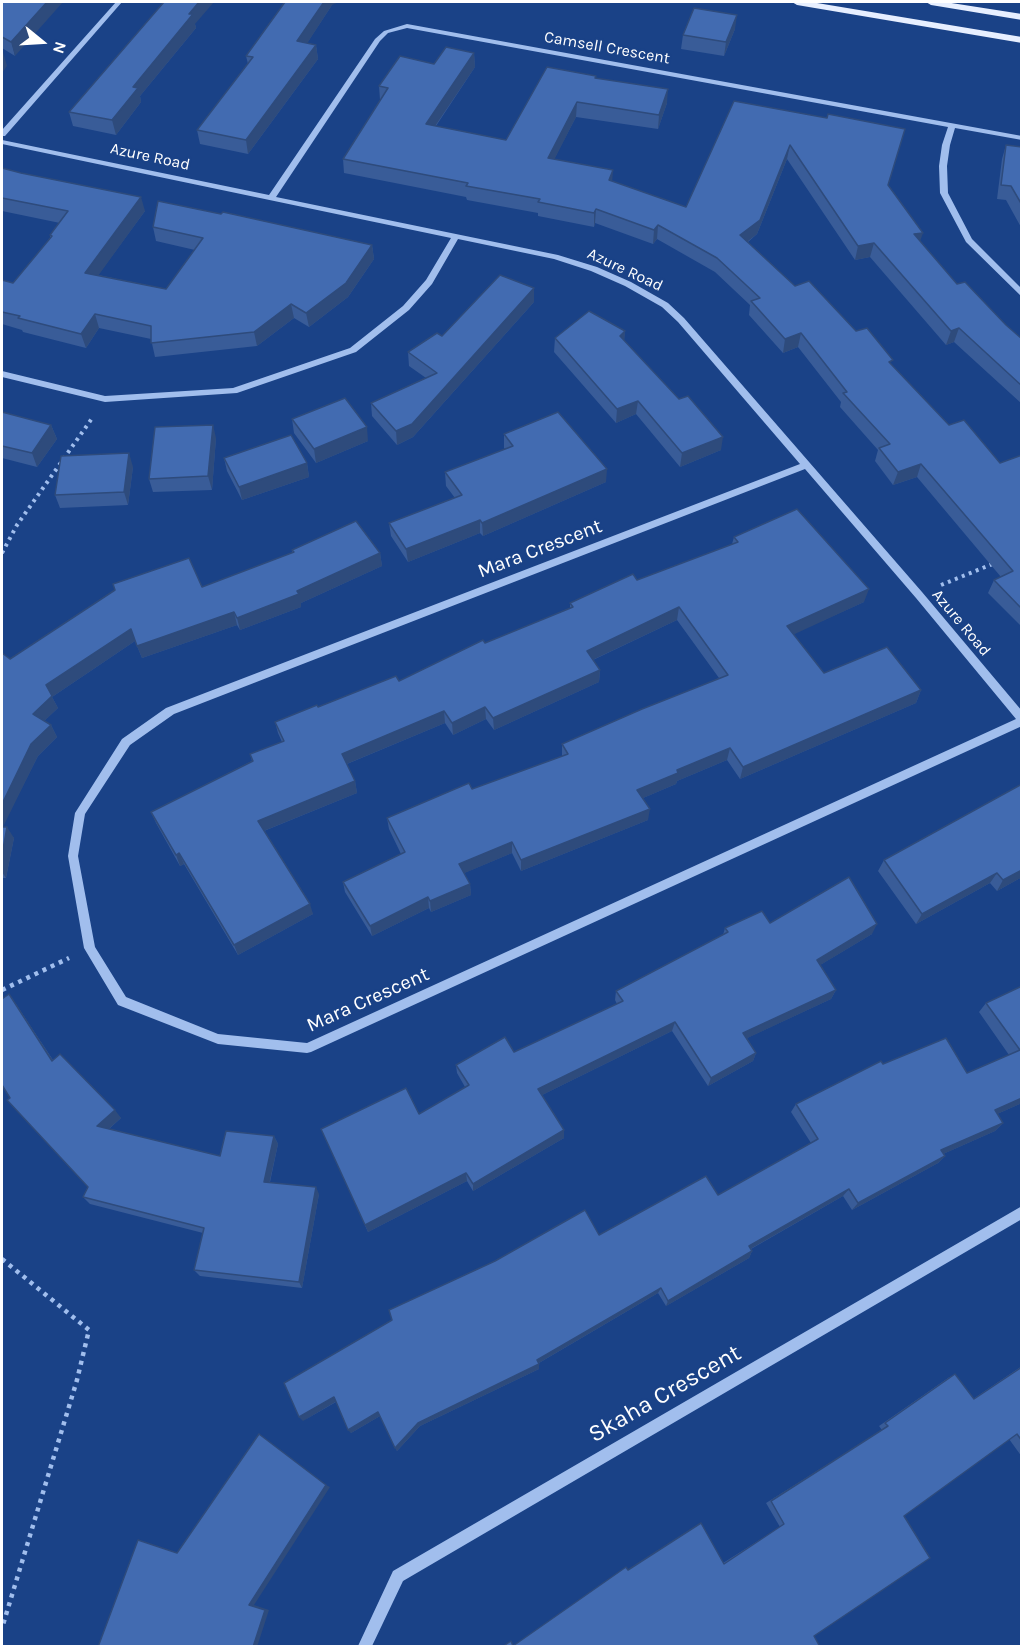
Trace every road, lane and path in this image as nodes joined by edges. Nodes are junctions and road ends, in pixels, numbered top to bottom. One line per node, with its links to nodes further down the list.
1 (119, 2): 7 (street)
2 (797, 2): 5 (main road)
3 (931, 2): 4 (main road)
4 (1022, 17)
5 (1022, 40)
6 (952, 125): 8 (street, Camsell Crescent); 10 (street, Camsell Crescent); 12 (street)
7 (2, 134)
8 (1022, 138)
9 (2, 142): 10 (street, Azure Road)
10 (272, 197): 11 (street, Azure Road)
11 (456, 236): 14 (street); 15 (street, Azure Road)
12 (1022, 294)
13 (2, 374): 14 (street)
14 (105, 399): 16 (path)
15 (806, 465): 18 (street, Azure Road); 20 (street, Mara Crescent)
16 (2, 553)
17 (1002, 560): 18 (path)
18 (919, 595): 19 (street, Azure Road)
19 (1022, 720): 20 (street, Mara Crescent)
20 (90, 948): 21 (path)
21 (2, 990)
22 (1022, 1212): 25 (street, Skaha Crescent)
23 (2, 1259): 24 (path)
24 (2, 1628)
25 (365, 1647)

